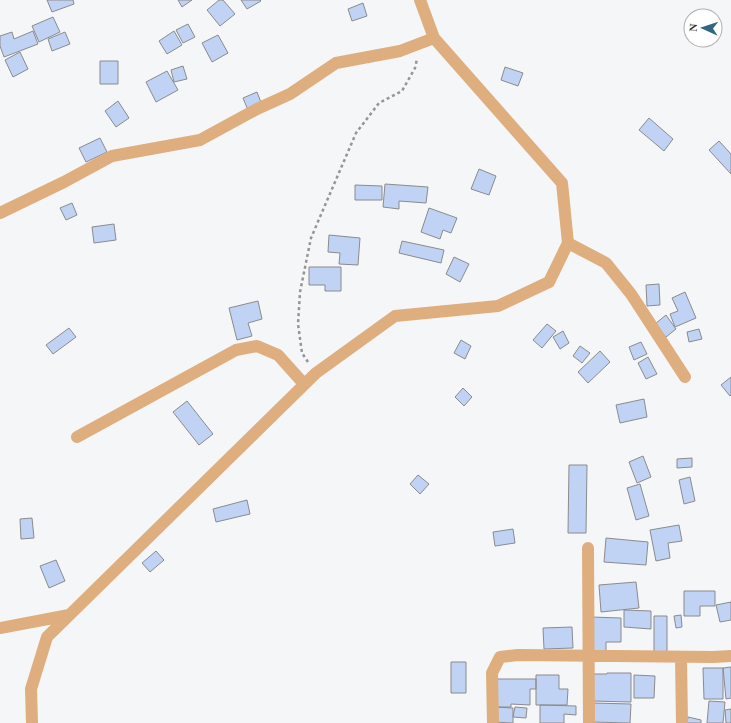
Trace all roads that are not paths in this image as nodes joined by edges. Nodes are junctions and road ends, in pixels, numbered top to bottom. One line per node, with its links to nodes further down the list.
1 (420, 0): 2 (street)
2 (434, 38): 3 (street); 4 (street)
3 (0, 213)
4 (568, 243): 5 (street); 6 (street)
5 (685, 377)
6 (304, 384): 7 (street); 9 (street)
7 (77, 437)
8 (588, 548): 11 (street)
9 (69, 615): 10 (street); 14 (street)
10 (0, 628)
11 (589, 656): 13 (street); 15 (street); 16 (street)
12 (731, 656): 13 (street)
13 (681, 657): 17 (street)
14 (32, 723)
15 (493, 723)
16 (589, 723)
17 (682, 723)

